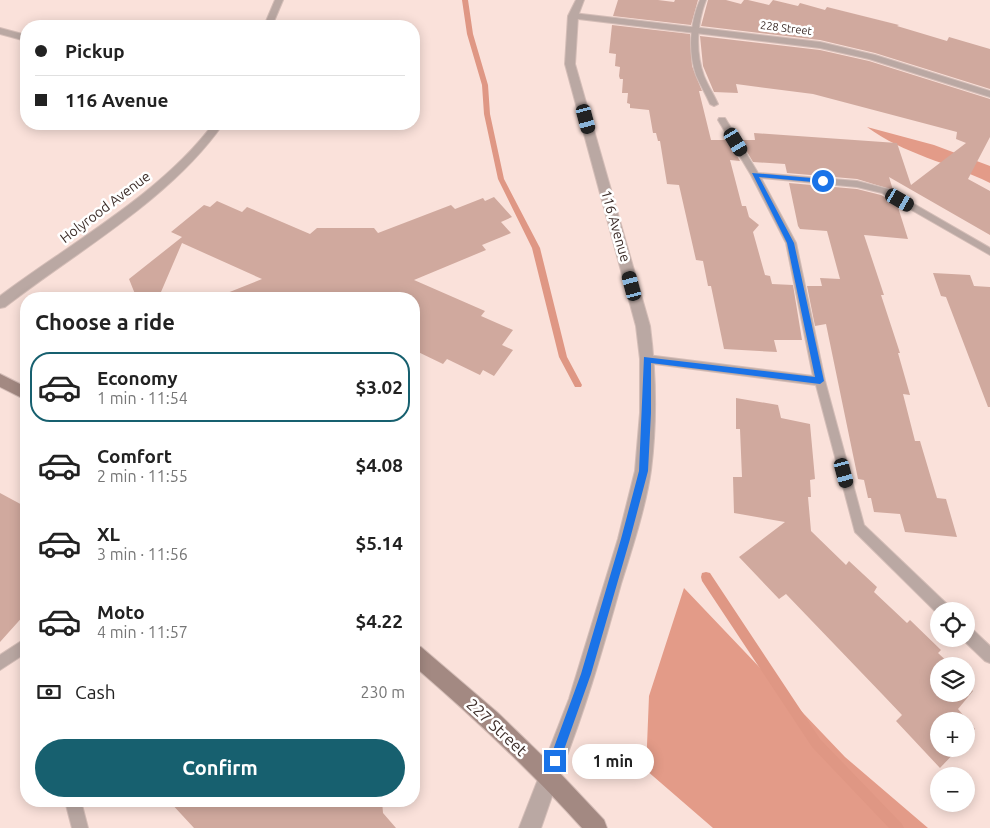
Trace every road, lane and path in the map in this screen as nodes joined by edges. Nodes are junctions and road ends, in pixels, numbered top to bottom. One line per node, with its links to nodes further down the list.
1 (278, 0): 5 (street)
2 (580, 0): 4 (street, 116 Avenue)
3 (703, 0): 6 (lane)
4 (573, 16): 6 (street, 228 Street); 16 (street, 116 Avenue)
5 (270, 20)
6 (697, 30): 9 (street, 228 Street); 10 (lane)
7 (0, 31): 8 (street)
8 (20, 36)
9 (990, 94)
10 (714, 104)
11 (722, 120): 13 (lane)
12 (213, 130): 15 (street, Holyrood Avenue)
13 (755, 175): 14 (lane); 18 (lane)
14 (990, 252)
15 (0, 303)
16 (647, 359): 18 (lane); 26 (street, 116 Avenue)
17 (0, 380): 19 (main road)
18 (820, 381): 20 (lane)
19 (20, 391)
20 (935, 602)
21 (975, 641): 23 (lane)
22 (20, 649): 25 (lane)
23 (990, 656)
24 (420, 659): 26 (main road, 227 Street)
25 (0, 663)
26 (549, 776): 29 (street, 116 Avenue); 30 (main road, 227 Street)
27 (75, 807): 28 (lane)
28 (80, 828)
29 (530, 828)
30 (596, 828)

